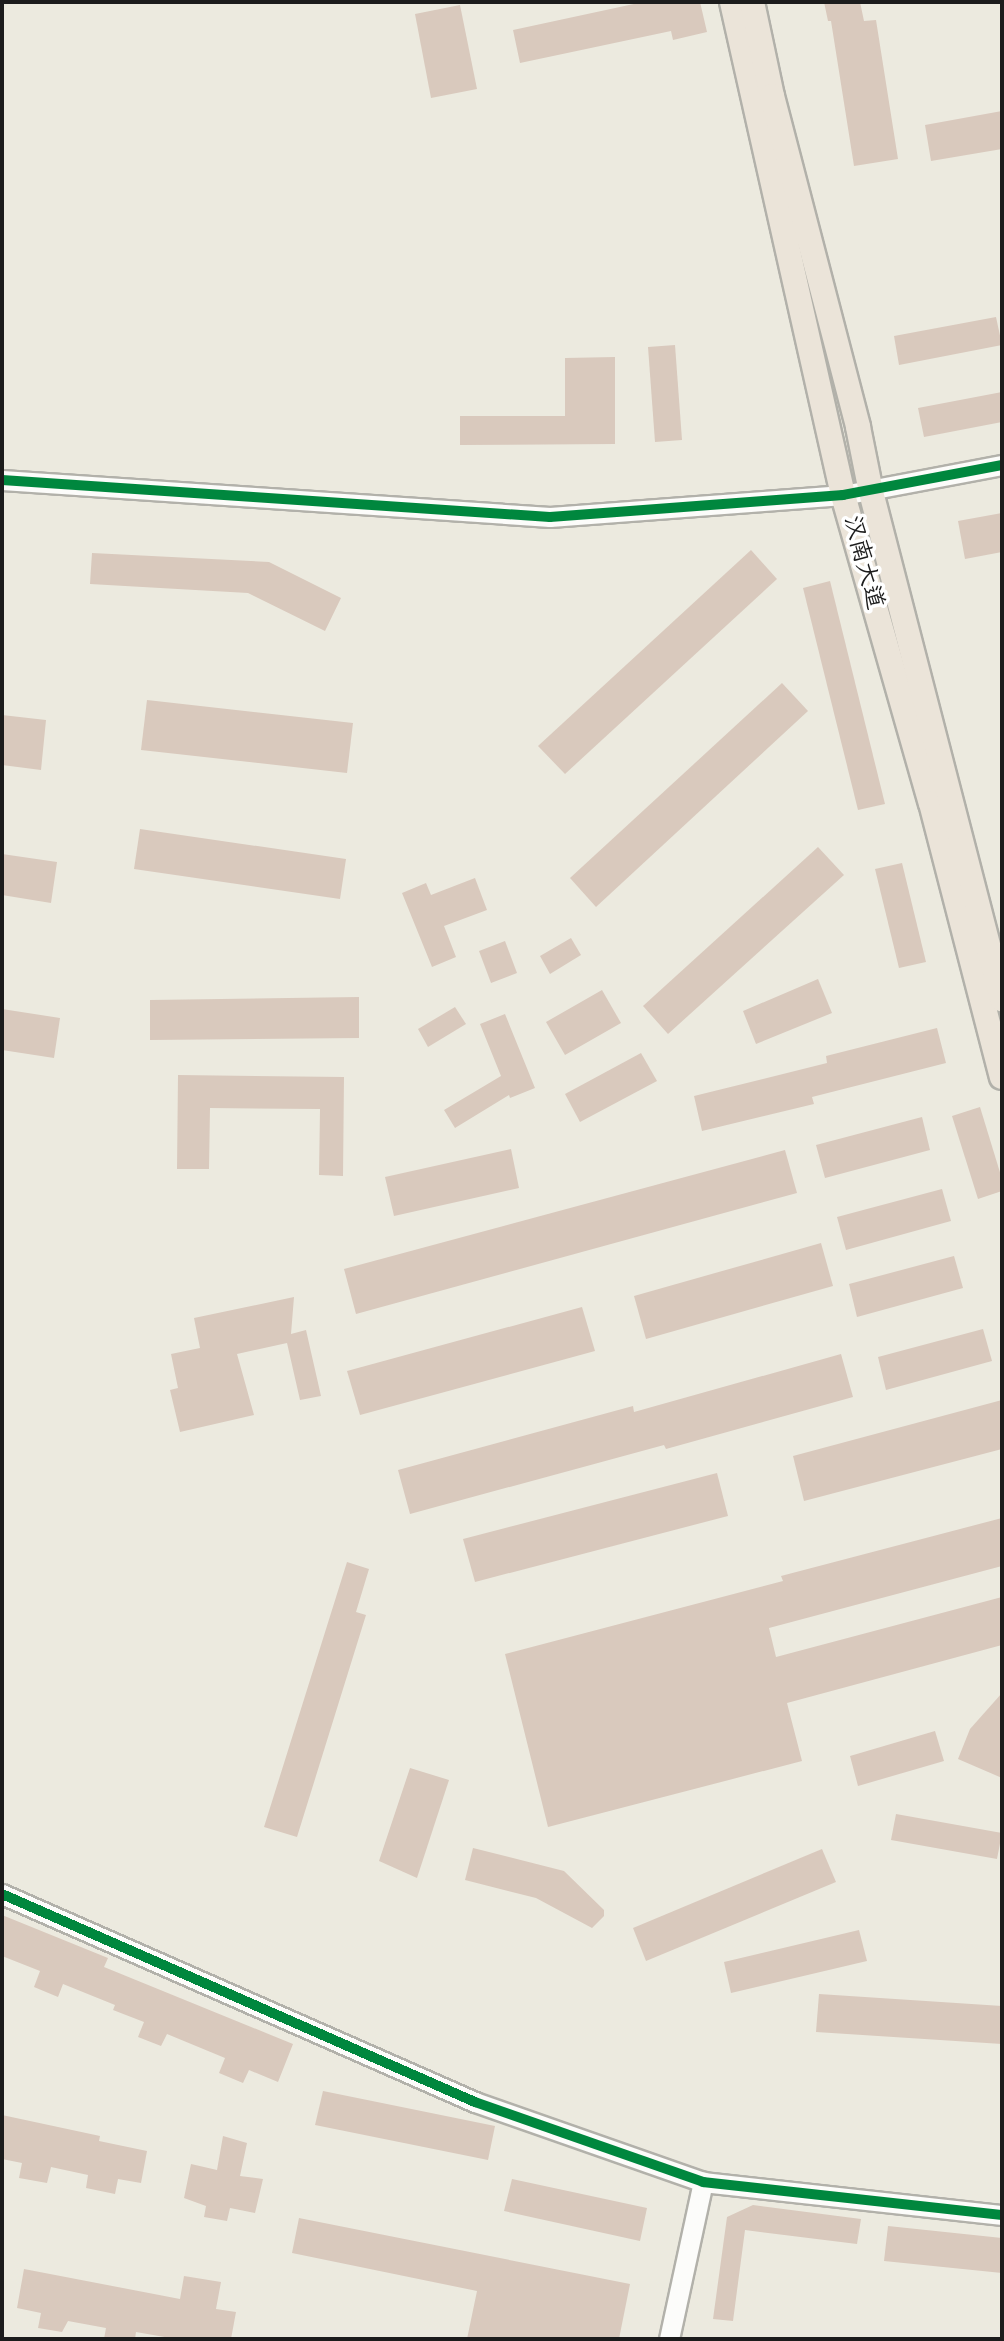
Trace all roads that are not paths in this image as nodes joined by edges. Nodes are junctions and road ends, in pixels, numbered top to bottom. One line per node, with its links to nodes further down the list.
1 (732, 2): 6 (main road, 汉南大道)
2 (752, 2): 5 (main road, 汉南大道)
3 (1002, 465): 5 (street)
4 (2, 480): 6 (street)
5 (871, 492): 6 (street); 7 (main road, 汉南大道)
6 (843, 495): 8 (main road, 汉南大道)
7 (1002, 999)
8 (1002, 1077)
9 (2, 1894): 10 (street)
10 (703, 2182): 11 (street); 12 (street)
11 (1002, 2215)
12 (669, 2339)

